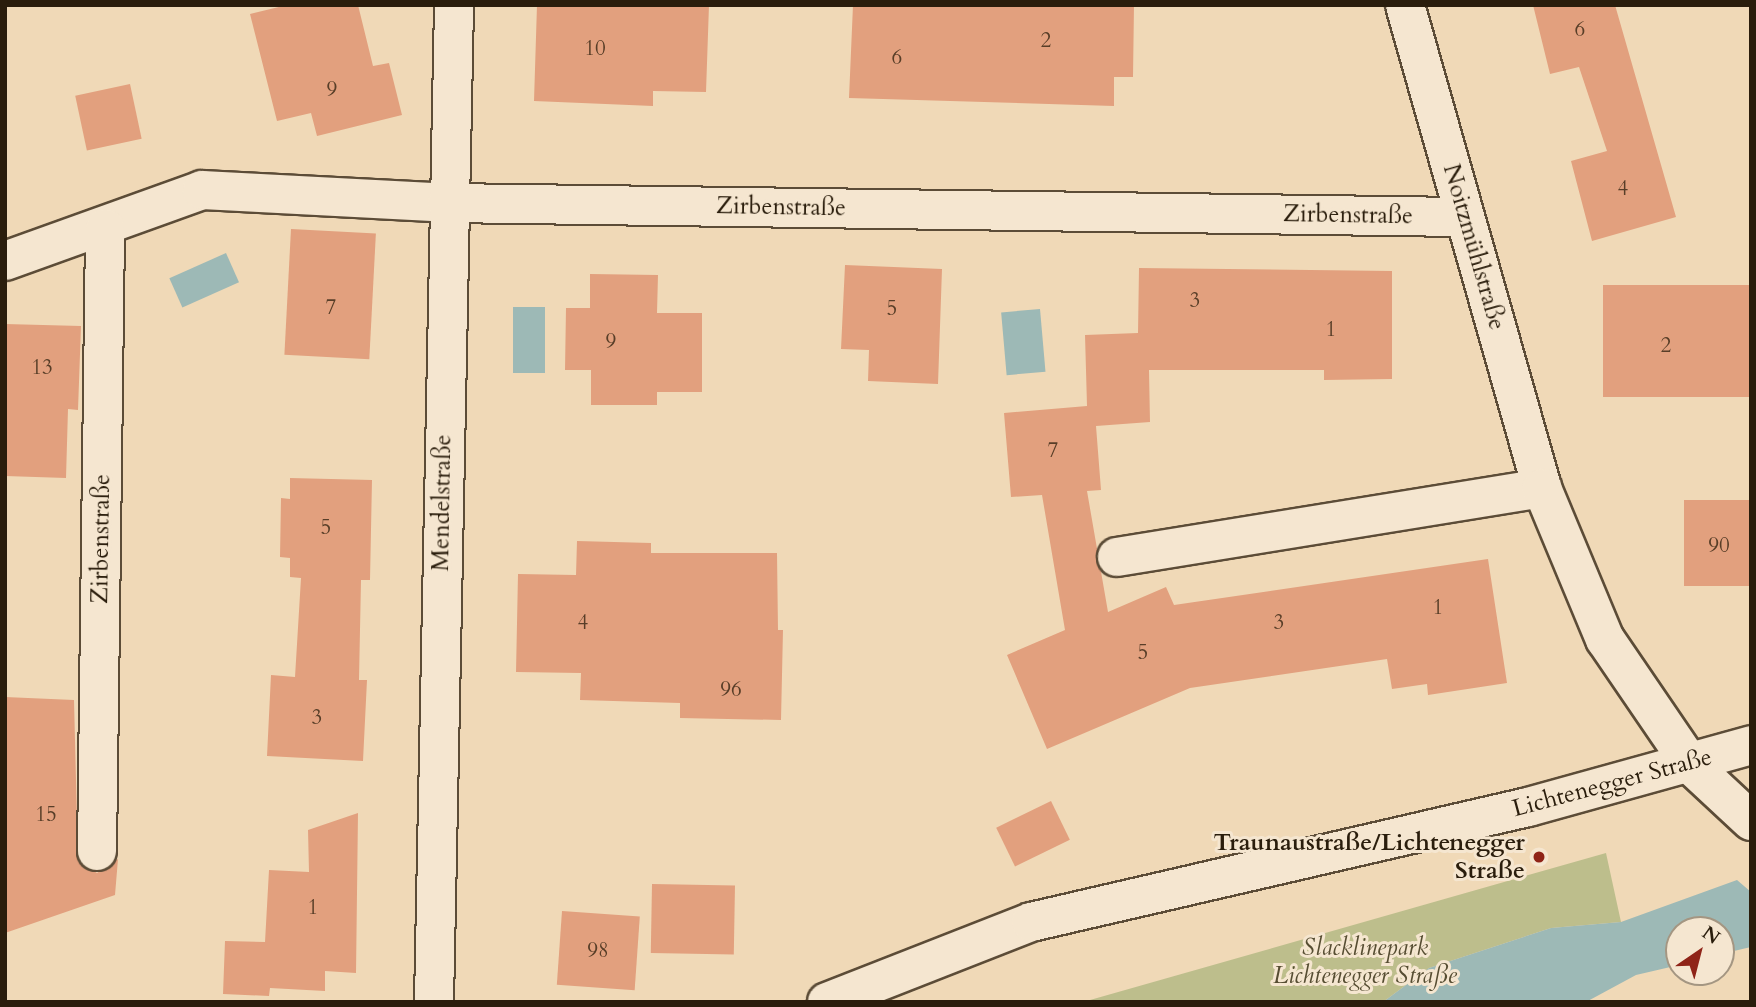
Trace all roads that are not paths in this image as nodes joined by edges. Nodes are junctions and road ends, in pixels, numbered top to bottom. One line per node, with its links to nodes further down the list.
1 (454, 5): 3 (street, Mendelstraße)
2 (1405, 5): 4 (street, Noitzmühlstraße)
3 (447, 203): 4 (street, Zirbenstraße); 5 (street, Zirbenstraße); 13 (street, Mendelstraße)
4 (1465, 217): 7 (street, Noitzmühlstraße)
5 (105, 228): 6 (street, Zirbenstraße); 12 (street, Zirbenstraße)
6 (5, 261)
7 (1542, 488): 8 (street); 10 (street, Noitzmühlstraße)
8 (1117, 557)
9 (1751, 745): 10 (street, Lichtenegger Straße)
10 (1690, 765): 11 (street, Noitzmühlstraße); 14 (street, Lichtenegger Straße)
11 (1751, 821)
12 (97, 851)
13 (434, 1002)
14 (827, 1002)

